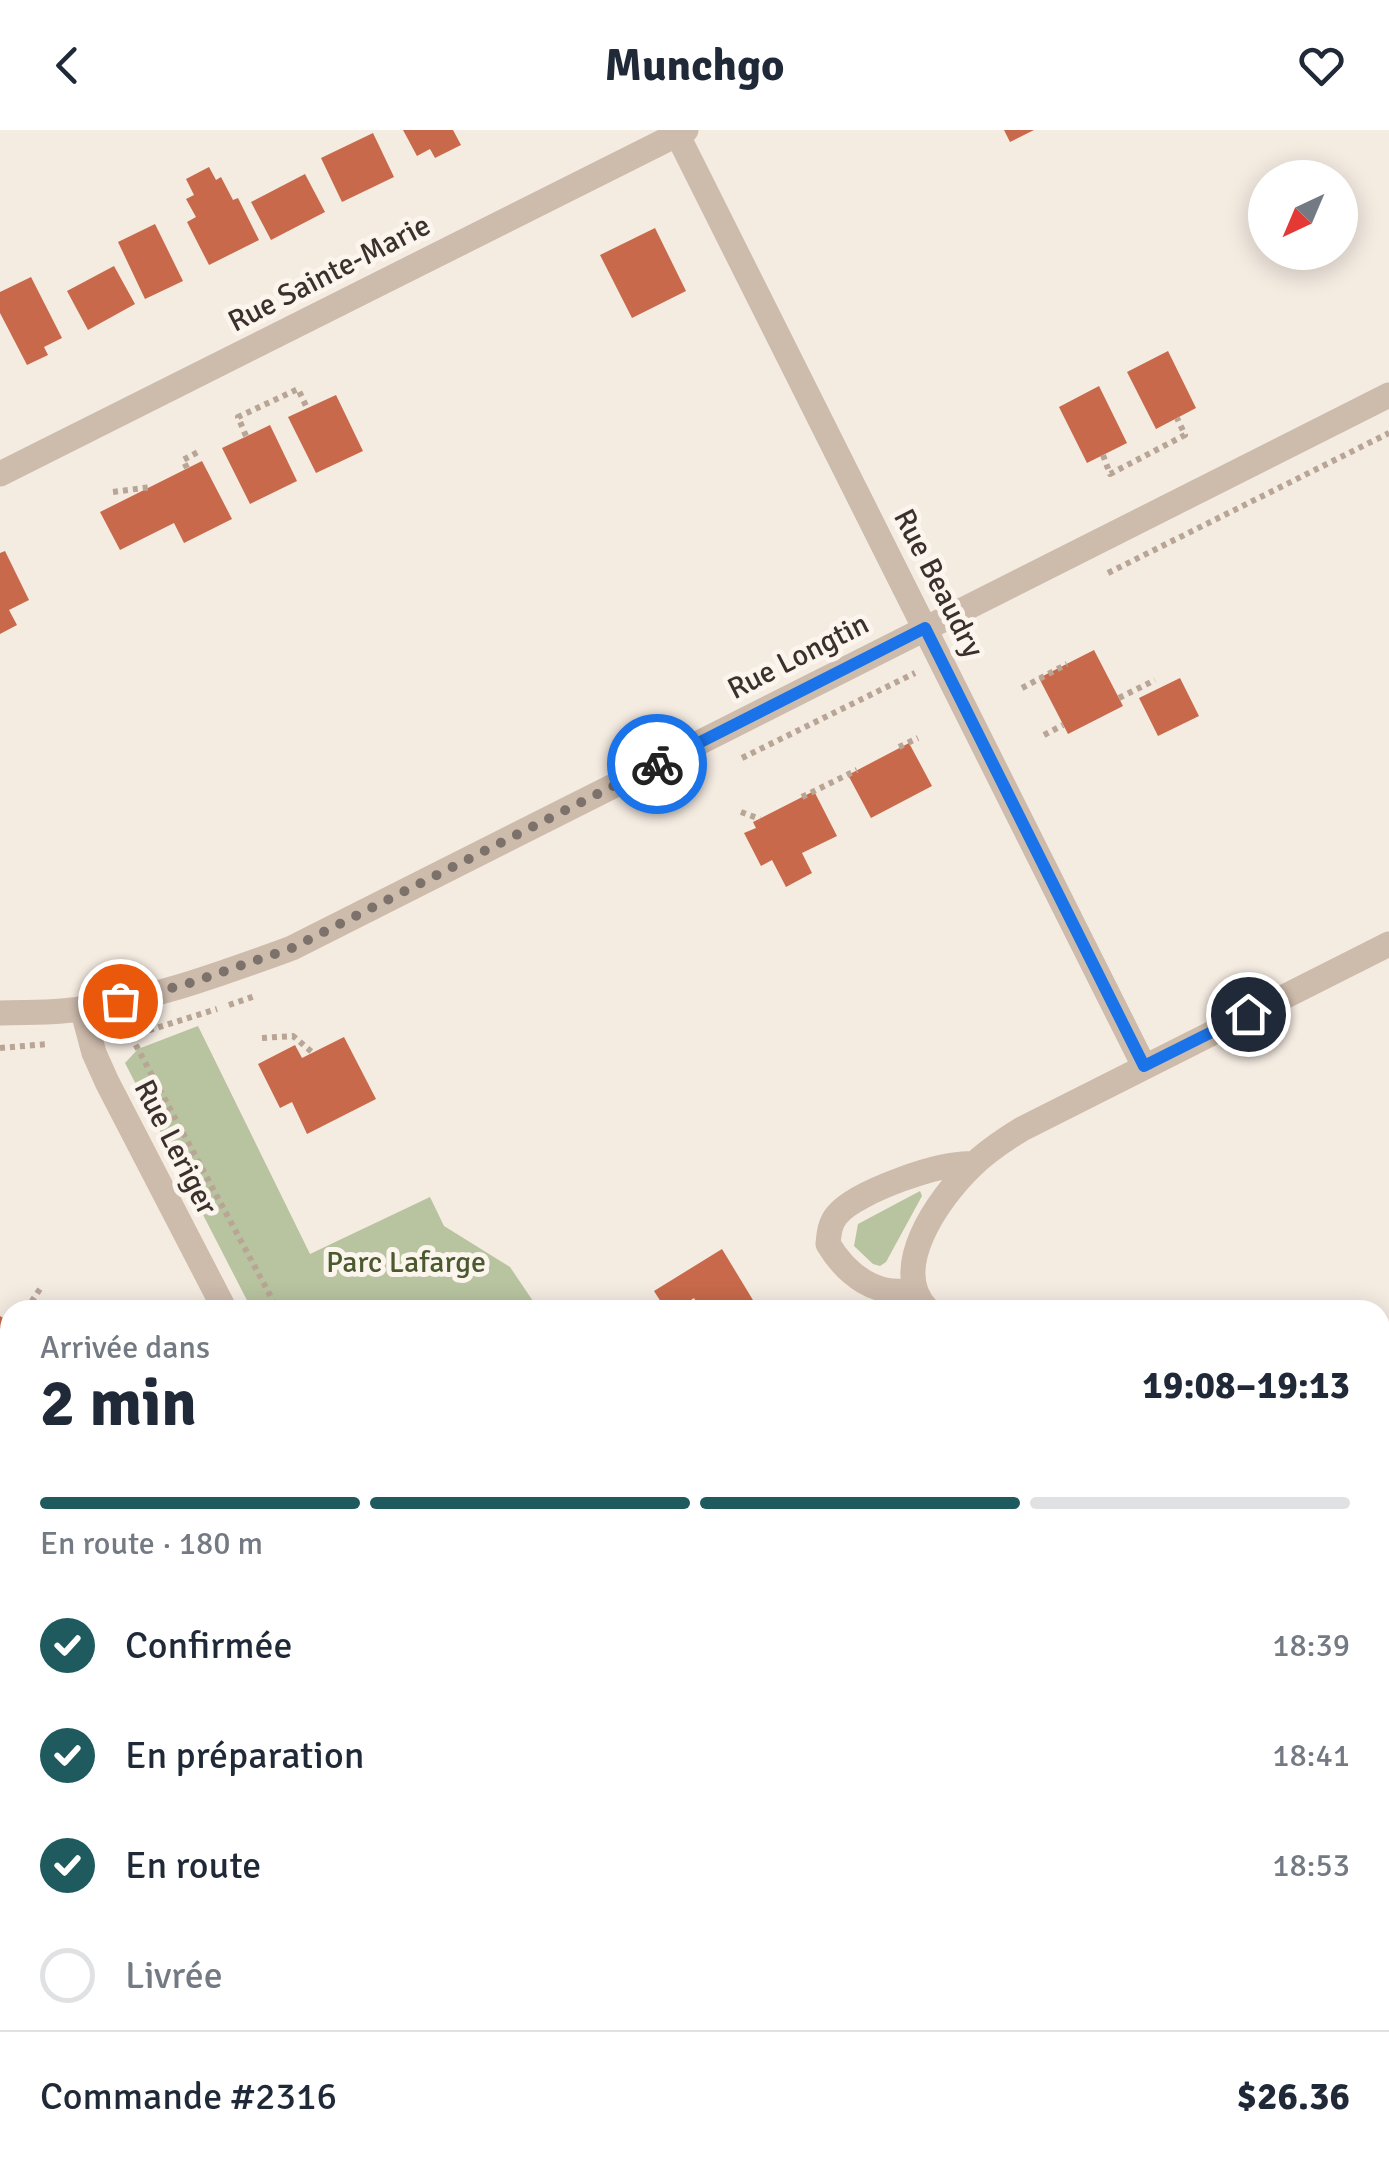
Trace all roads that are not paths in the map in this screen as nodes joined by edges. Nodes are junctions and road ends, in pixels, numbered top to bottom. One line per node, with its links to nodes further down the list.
1 (679, 132): 3 (street, Rue Sainte-Marie); 4 (street, Rue Beaudry)
2 (1389, 395): 4 (street, Rue Longtin)
3 (0, 474)
4 (925, 628): 6 (street, Rue Longtin); 8 (street, Rue Beaudry)
5 (1389, 944): 8 (street)
6 (82, 1008): 7 (street, Rue Longtin); 10 (street, Rue Leriger)
7 (0, 1013)
8 (1144, 1066): 9 (street)
9 (973, 1164): 11 (street); 11 (street)
10 (220, 1300)
11 (921, 1300)

